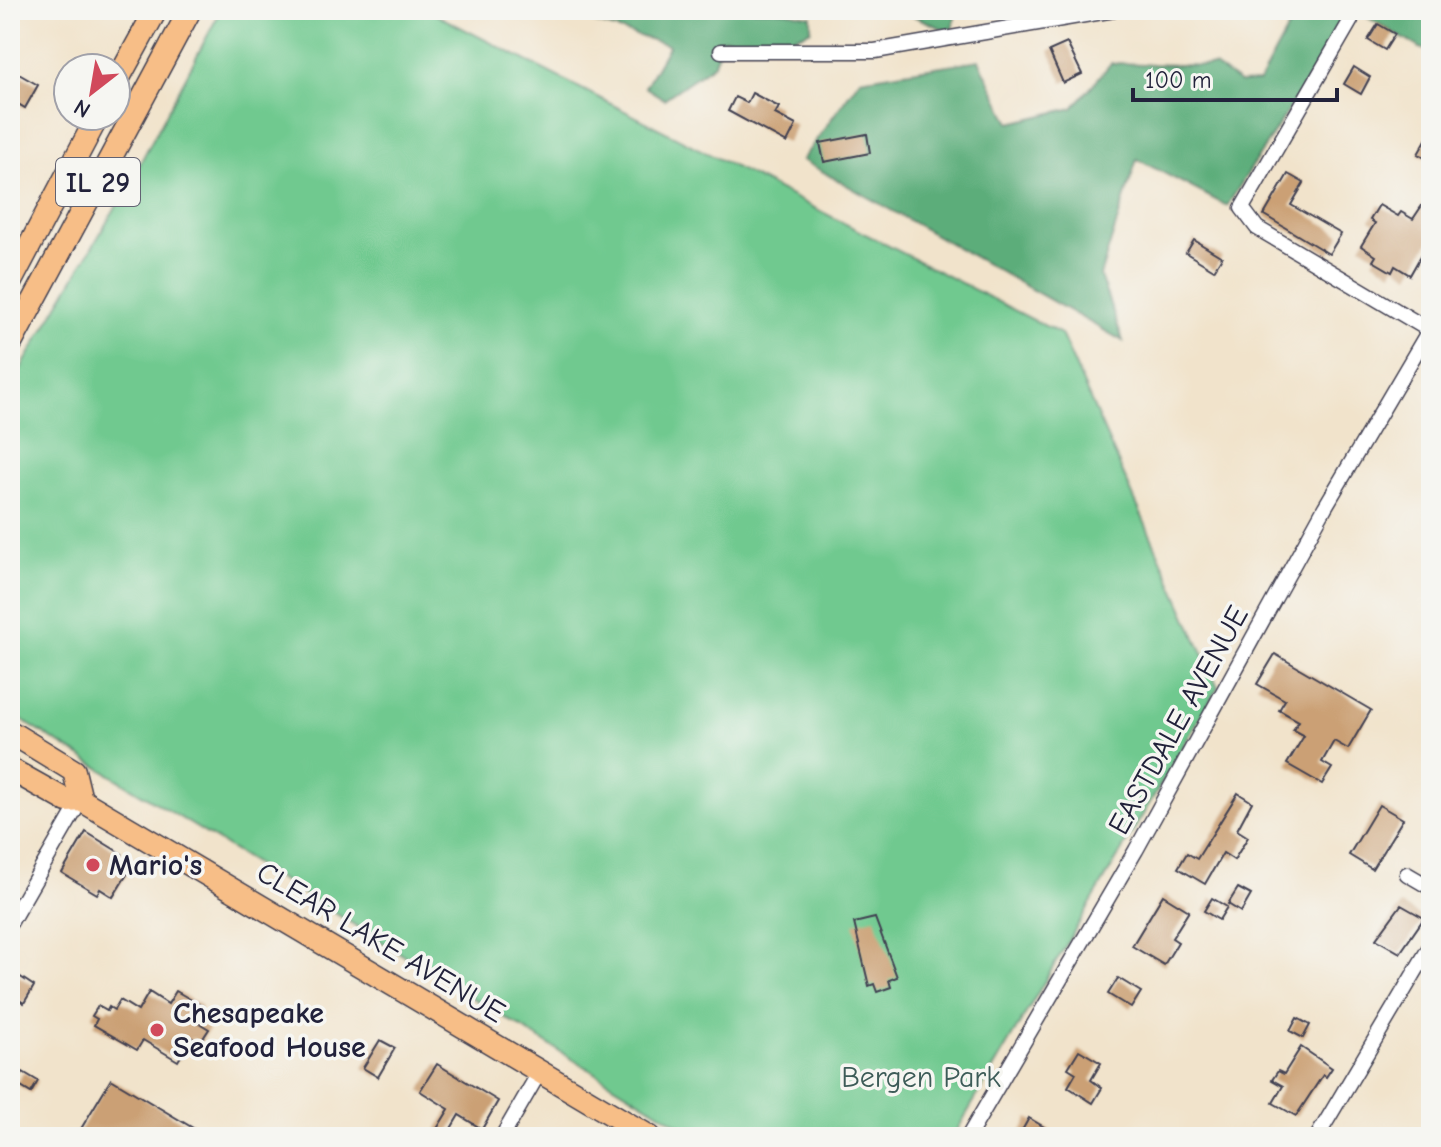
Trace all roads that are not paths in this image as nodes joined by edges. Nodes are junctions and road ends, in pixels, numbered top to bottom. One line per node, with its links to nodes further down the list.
1 (156, 10): 6 (main road)
2 (190, 10): 10 (main road, IL 29)
3 (1114, 10): 5 (street)
4 (1351, 20): 9 (street)
5 (721, 51)
6 (132, 54)
7 (90, 132): 8 (main road, IL 29)
8 (10, 283)
9 (1430, 329): 21 (street, EASTDALE AVENUE)
10 (10, 345)
11 (13, 729): 13 (main road)
12 (10, 769): 13 (main road, CLEAR LAKE AVENUE)
13 (81, 800): 16 (street); 18 (main road, CLEAR LAKE AVENUE)
14 (1407, 874): 15 (street)
15 (1431, 888)
16 (10, 923)
17 (1431, 945): 22 (street)
18 (540, 1071): 19 (street); 20 (main road, CLEAR LAKE AVENUE)
19 (502, 1137)
20 (650, 1137)
21 (968, 1137)
22 (1317, 1137)

